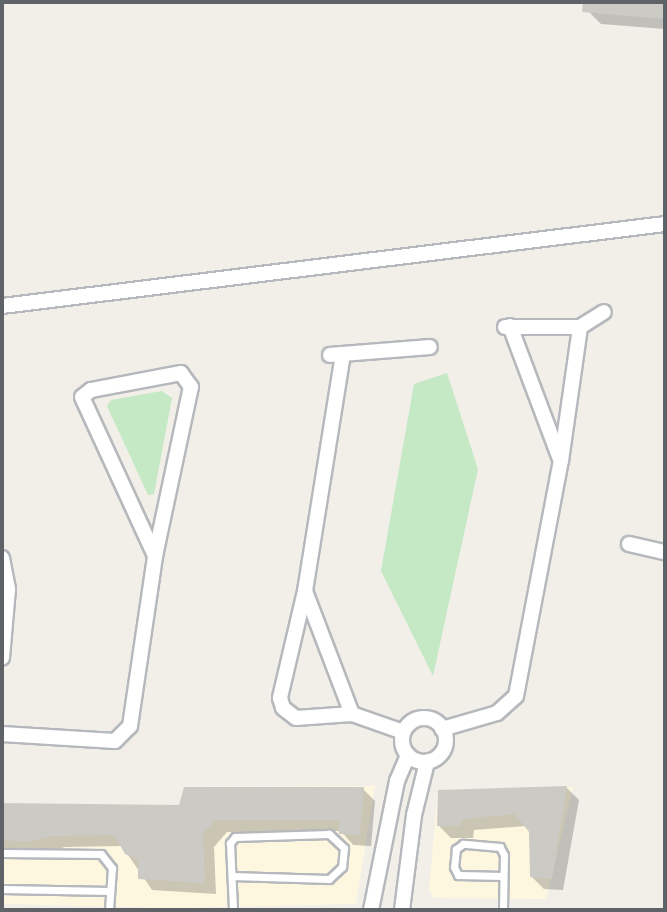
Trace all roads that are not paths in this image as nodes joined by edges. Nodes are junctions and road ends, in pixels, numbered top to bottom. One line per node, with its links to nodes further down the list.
1 (665, 224): 2 (street)
2 (2, 306)
3 (604, 312): 4 (street)
4 (580, 327): 6 (street); 6 (street)
5 (430, 347): 11 (street)
6 (561, 461): 14 (street)
7 (629, 544): 8 (street)
8 (665, 552)
9 (155, 556): 9 (street); 16 (street)
10 (2, 558): 12 (street)
11 (305, 591): 13 (street); 13 (street)
12 (2, 658)
13 (352, 714): 15 (street)
14 (442, 729): 15 (street); 18 (street)
15 (404, 732): 17 (street)
16 (2, 734)
17 (408, 755): 18 (street); 26 (street)
18 (427, 762): 27 (street)
19 (2, 853): 23 (lane)
20 (232, 876): 20 (lane); 25 (lane)
21 (503, 876): 21 (lane); 28 (lane)
22 (2, 889): 23 (lane)
23 (110, 891): 24 (lane)
24 (109, 910)
25 (233, 910)
26 (371, 910)
27 (402, 910)
28 (503, 910)

